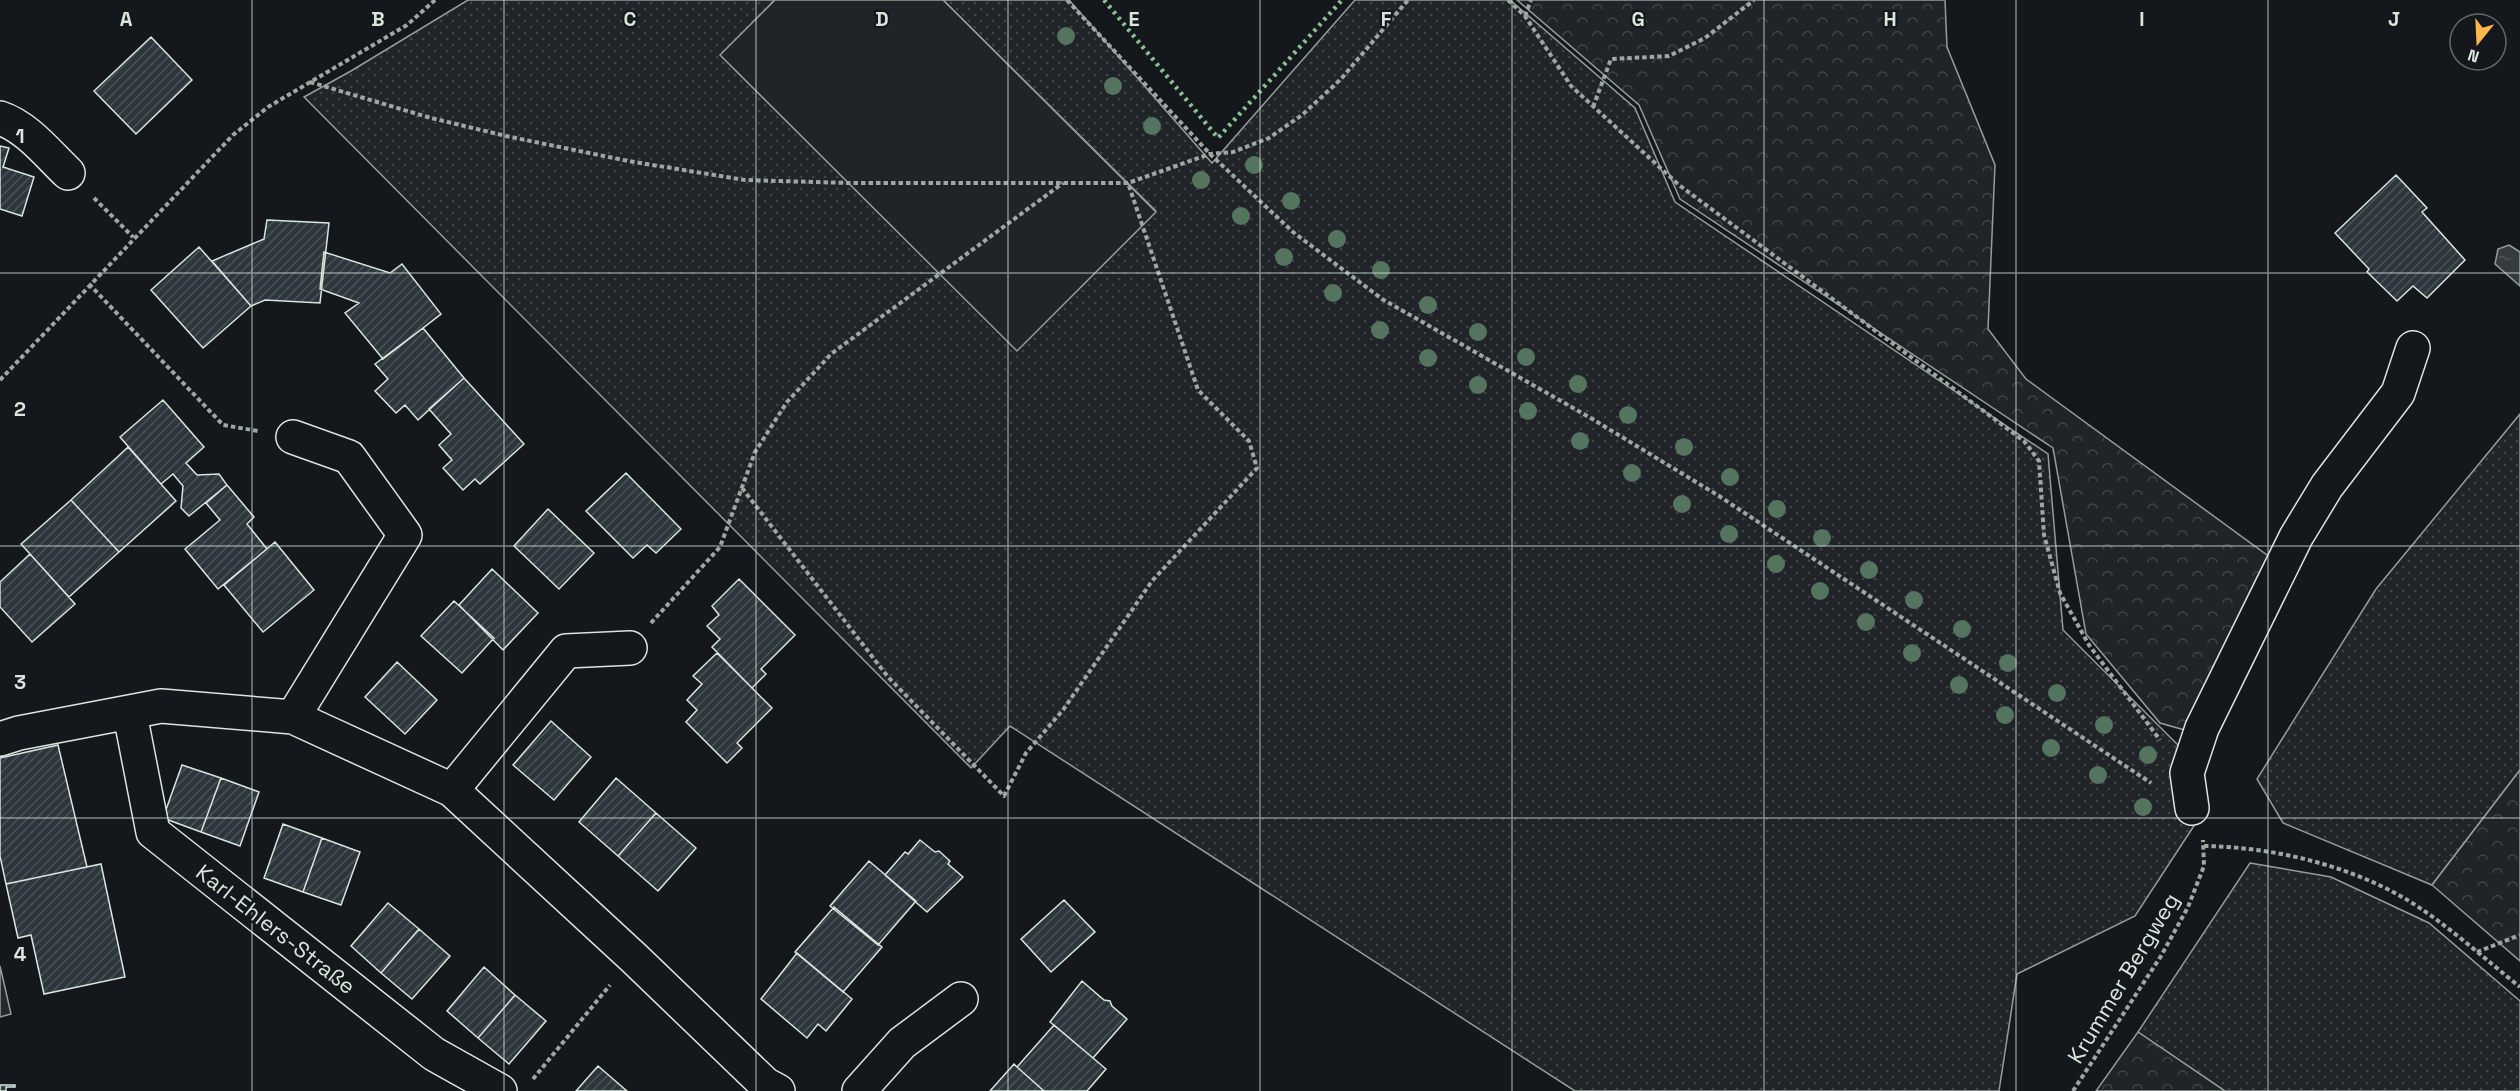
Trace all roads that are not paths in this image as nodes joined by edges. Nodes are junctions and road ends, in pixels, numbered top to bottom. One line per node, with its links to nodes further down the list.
1 (0, 118): 2 (street)
2 (68, 173)
3 (2413, 348): 10 (street)
4 (293, 437): 7 (street)
5 (630, 648): 9 (street)
6 (130, 714): 7 (street); 8 (street); 12 (street, Karl-Ehlers-Straße)
7 (293, 717): 9 (street)
8 (0, 740)
9 (452, 790): 13 (street)
10 (2193, 808)
11 (961, 999): 14 (street)
12 (500, 1091)
13 (778, 1091)
14 (859, 1091)

